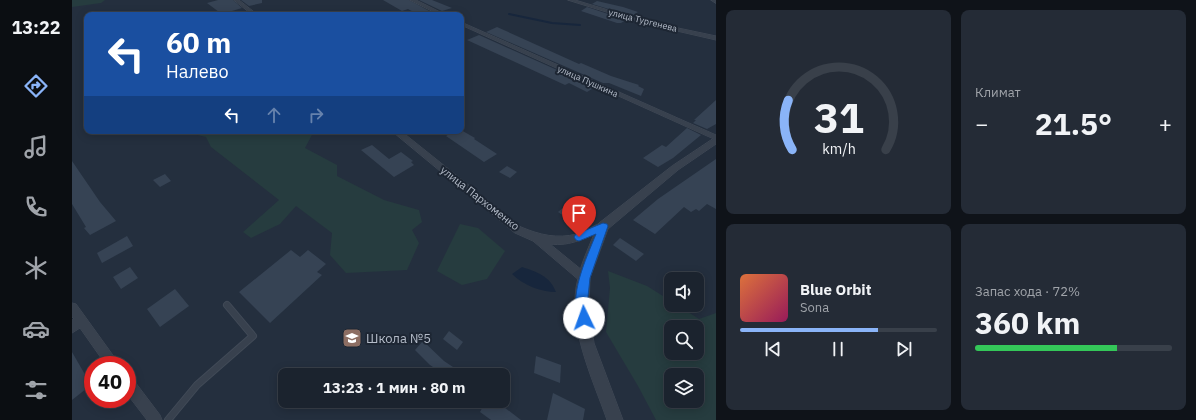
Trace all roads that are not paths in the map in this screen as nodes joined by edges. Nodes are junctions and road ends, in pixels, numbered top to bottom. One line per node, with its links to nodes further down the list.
1 (236, 0): 4 (street)
2 (412, 0): 5 (street)
3 (570, 0): 7 (street, улица Тургенева)
4 (252, 12)
5 (438, 12)
6 (464, 24): 9 (street, улица Пушкина)
7 (716, 38)
8 (400, 134): 11 (street, улица Пархоменко)
9 (716, 139): 10 (street)
10 (603, 226): 11 (street); 12 (street)
11 (536, 238): 12 (street, улица Пархоменко)
12 (584, 278): 20 (street)
13 (227, 305): 19 (lane)
14 (72, 308): 15 (street)
15 (76, 324): 16 (street)
16 (106, 356)
17 (136, 394): 18 (street)
18 (156, 420)
19 (168, 420)
20 (614, 420)

